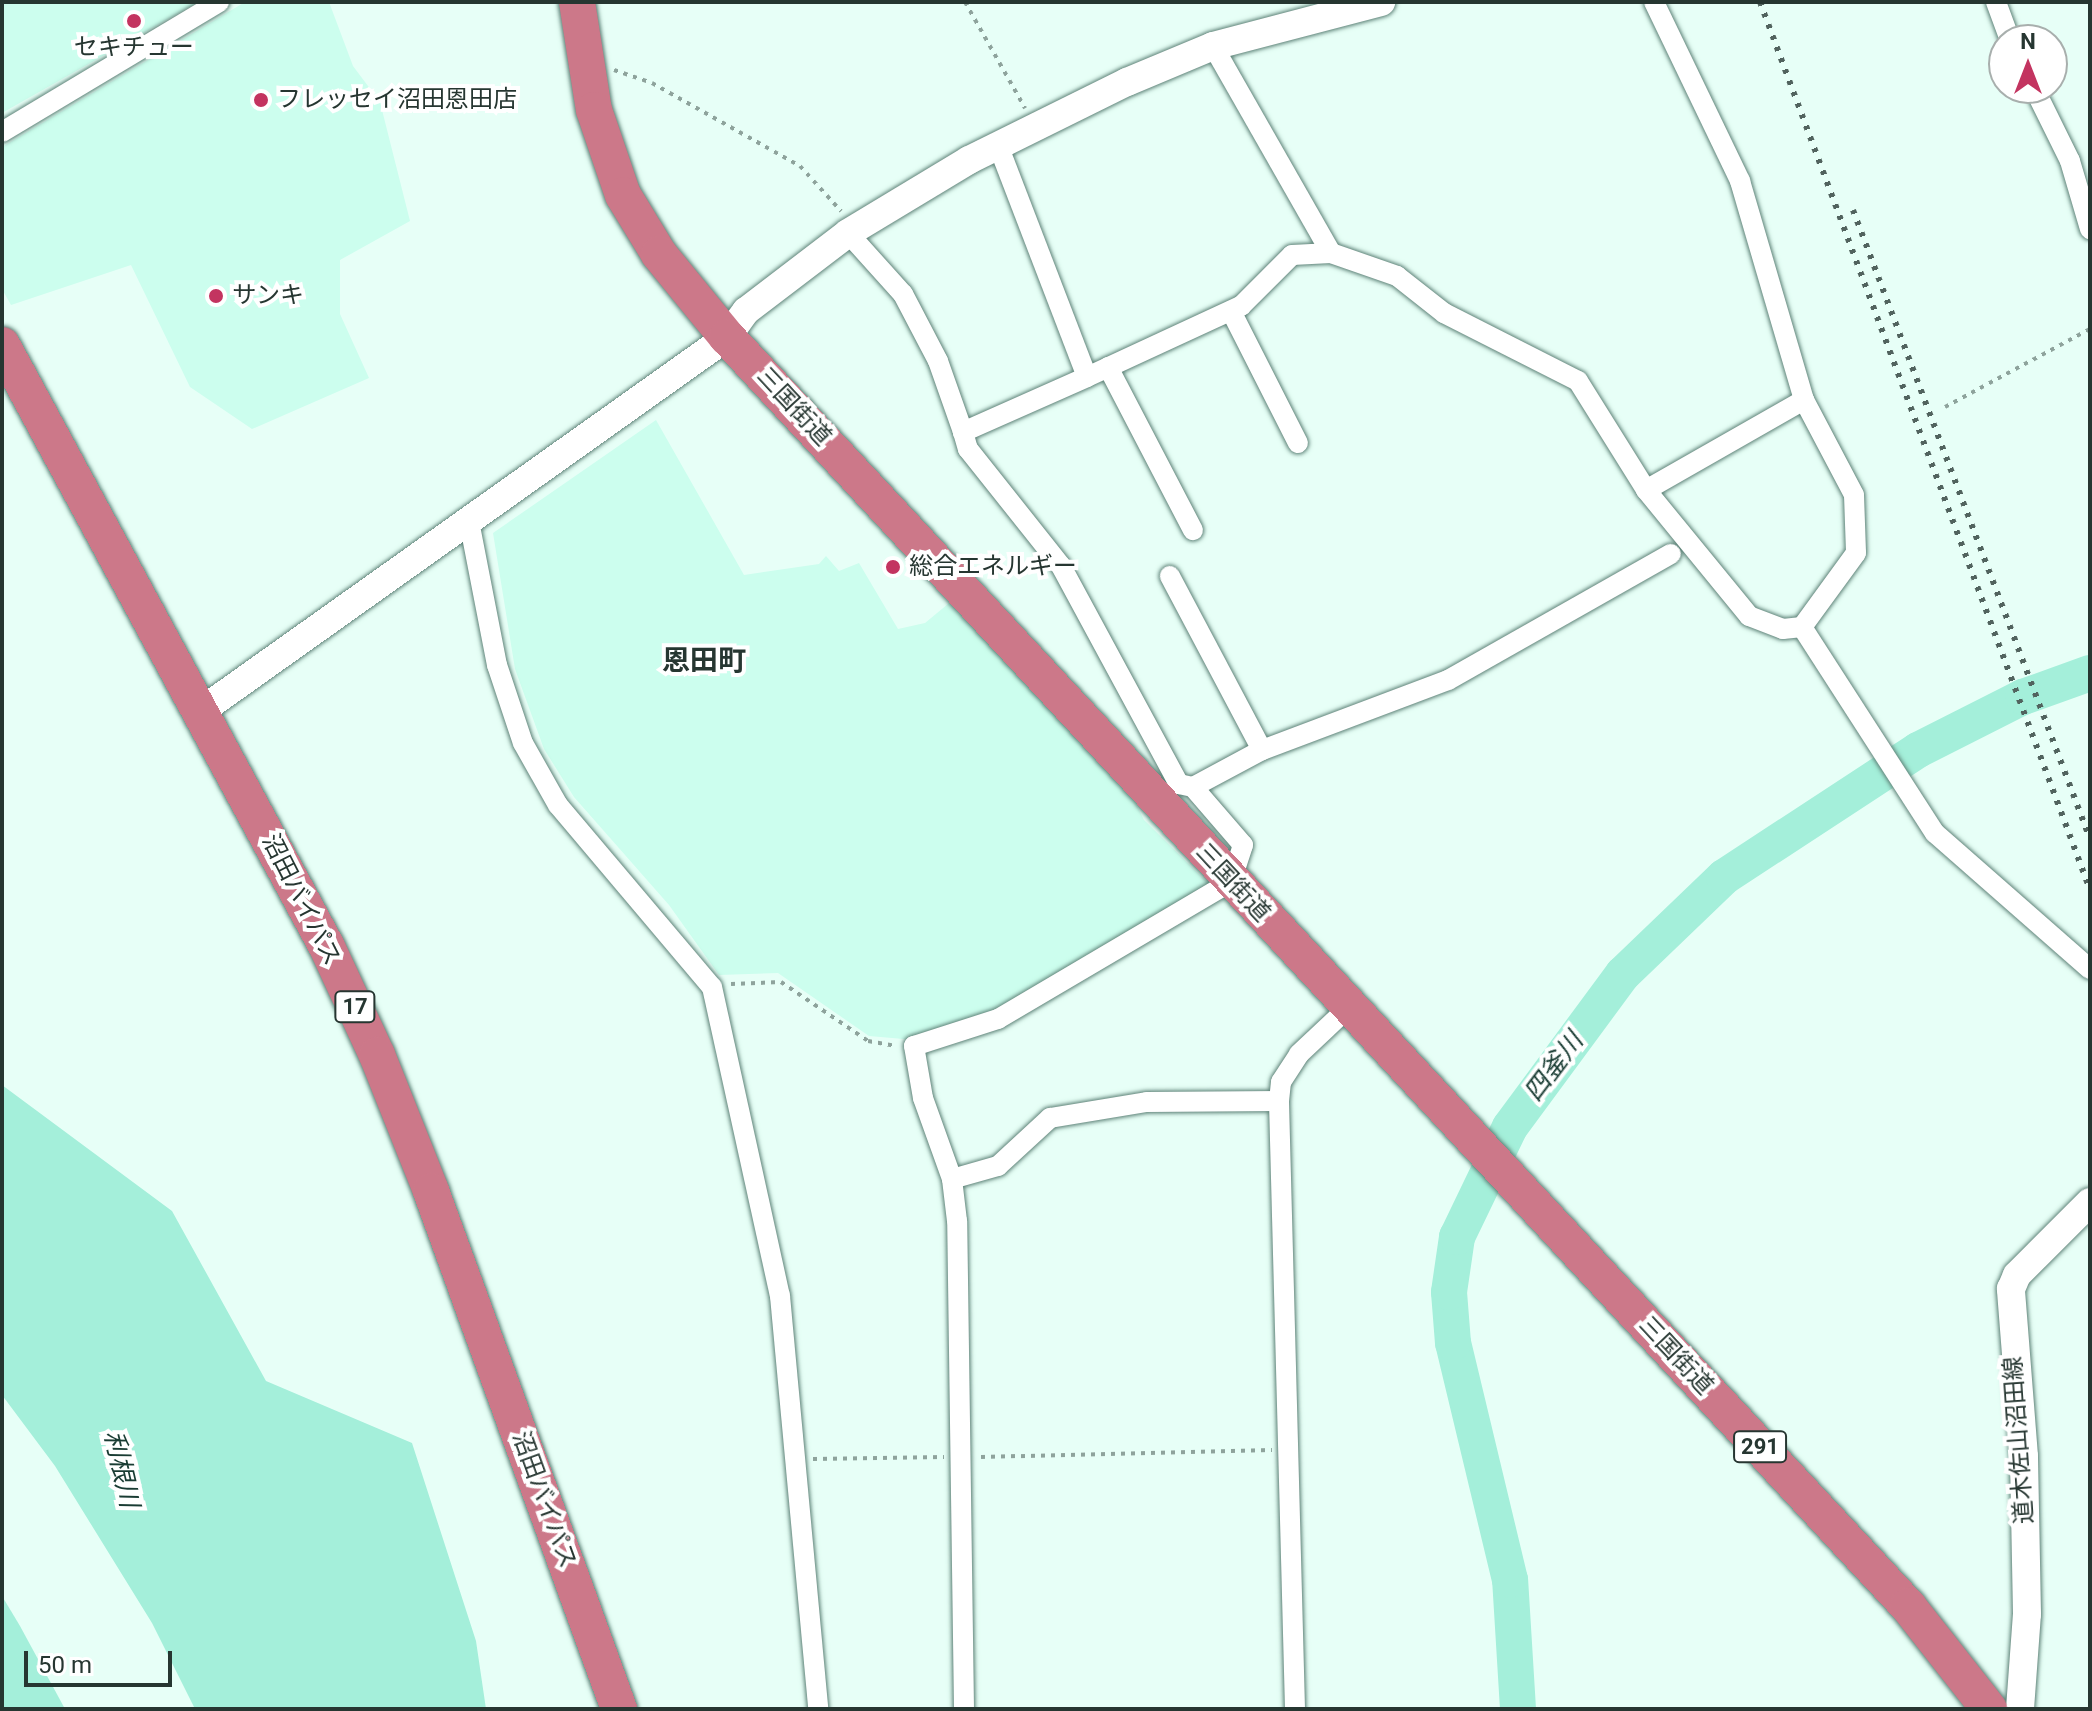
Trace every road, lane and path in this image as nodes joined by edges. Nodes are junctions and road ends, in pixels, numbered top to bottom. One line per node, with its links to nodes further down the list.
1 (219, 2): 12 (street)
2 (577, 2): 19 (highway, 三国街道 / 291)
3 (965, 2): 11 (path)
4 (1381, 2): 8 (street)
5 (1654, 2): 23 (street)
6 (1996, 2): 7 (street)
7 (2004, 24)
8 (1213, 46): 11 (street); 16 (street)
9 (601, 65): 15 (path)
10 (2042, 104): 14 (street)
11 (1036, 127): 13 (street)
12 (2, 132)
13 (998, 145): 15 (street); 22 (street)
14 (2090, 229)
15 (852, 231): 19 (street); 25 (street)
16 (1331, 253): 17 (street); 27 (street)
17 (1231, 311): 21 (street); 26 (street)
18 (2090, 329): 24 (path)
19 (727, 337): 28 (street); 36 (highway, 三国街道 / 291)
20 (2, 345): 33 (highway, 沼田バイパス / 17)
21 (1108, 367): 22 (street); 29 (street)
22 (1087, 377): 25 (street)
23 (1804, 400): 27 (street); 32 (street)
24 (1945, 407)
25 (963, 432): 35 (street)
26 (1298, 443)
27 (1646, 490): 32 (street)
28 (469, 521): 33 (street); 38 (street)
29 (1193, 530)
30 (1671, 554): 34 (street)
31 (1170, 576): 34 (street)
32 (1802, 627): 37 (street)
33 (201, 711): 47 (highway, 沼田バイパス / 17)
34 (1262, 750): 35 (street)
35 (1193, 787): 36 (street)
36 (1231, 882): 39 (highway, 三国街道 / 291); 40 (street)
37 (2090, 969)
38 (712, 987): 40 (path); 46 (street)
39 (1348, 1008): 41 (street); 51 (highway, 三国街道 / 291)
40 (914, 1046): 42 (street)
41 (1279, 1101): 42 (street); 44 (street)
42 (952, 1179): 45 (street)
43 (2090, 1202): 52 (street, 道木佐山沼田線)
44 (1289, 1450): 45 (path); 50 (street)
45 (960, 1457): 46 (path); 49 (street)
46 (798, 1459): 48 (street)
47 (619, 1709)
48 (818, 1709)
49 (964, 1709)
50 (1295, 1709)
51 (1989, 1709)
52 (2020, 1709)

